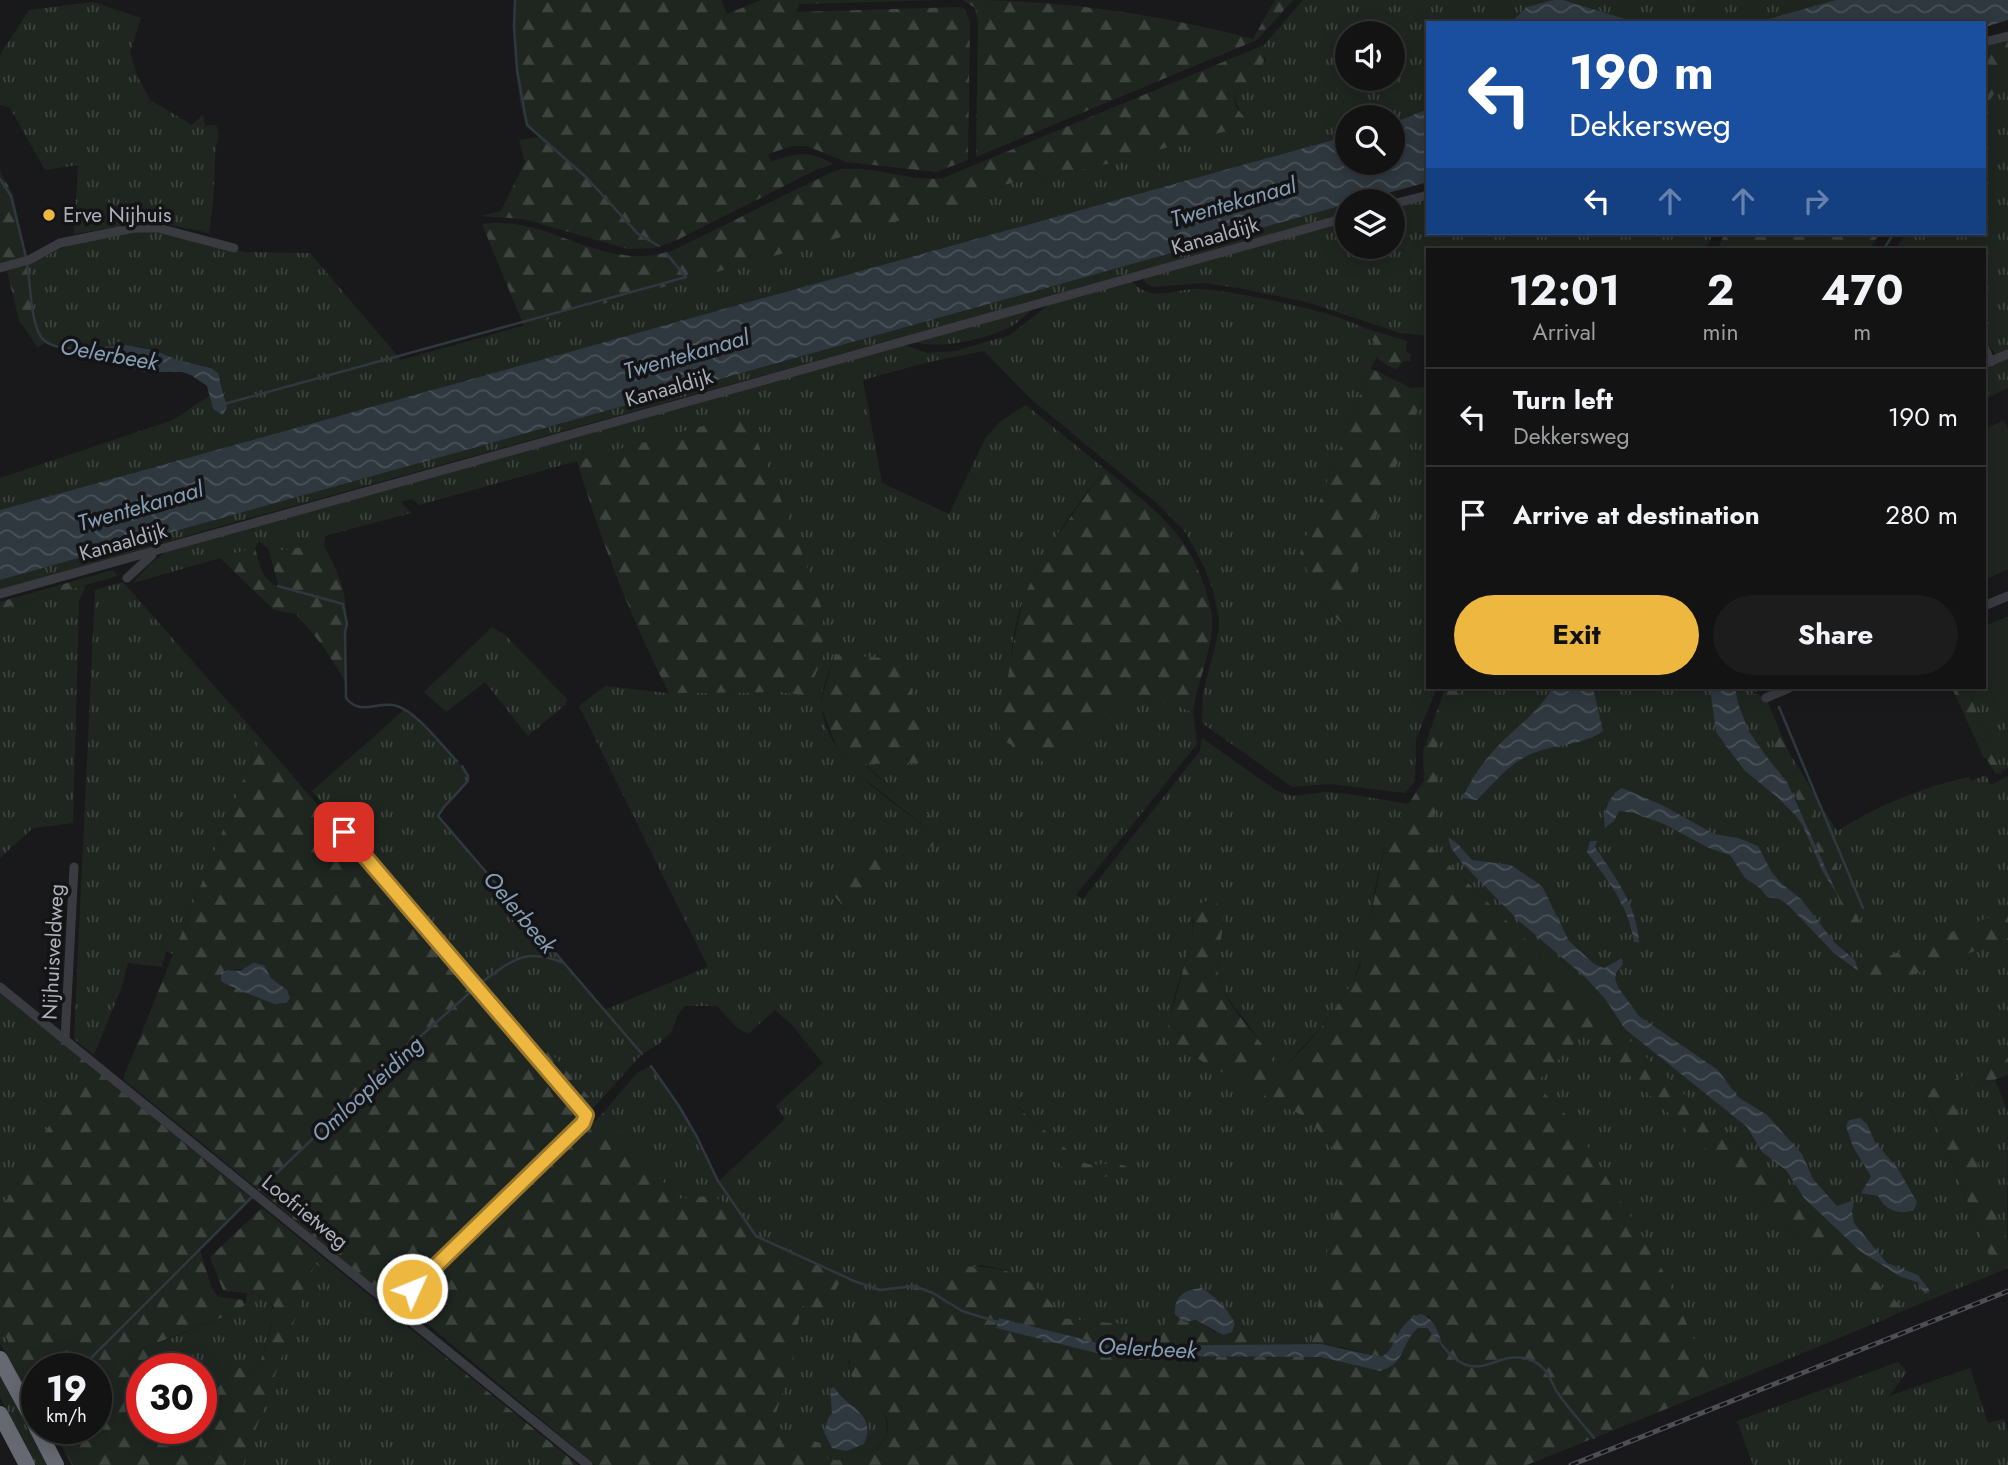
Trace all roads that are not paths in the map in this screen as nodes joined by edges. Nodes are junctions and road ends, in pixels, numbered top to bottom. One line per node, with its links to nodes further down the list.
1 (2008, 36): 2 (street)
2 (1986, 42)
3 (1426, 196): 4 (street)
4 (1405, 201)
5 (1335, 221): 10 (street, Kanaaldijk)
6 (234, 248): 7 (street)
7 (0, 268)
8 (2008, 354): 9 (street)
9 (1988, 363)
10 (156, 551): 11 (street, Kanaaldijk); 11 (street)
11 (112, 564): 12 (street, Kanaaldijk)
12 (0, 594)
13 (2008, 596): 14 (street)
14 (1986, 605)
15 (1787, 689): 16 (street)
16 (1766, 698)
17 (344, 832): 21 (street)
18 (74, 867): 20 (street, Nijhuisveldweg)
19 (0, 987): 20 (street, Loofrietweg)
20 (65, 1039): 21 (street, Loofrietweg)
21 (393, 1307): 28 (street, Loofrietweg)
22 (0, 1359): 23 (highway)
23 (21, 1398)
24 (0, 1414): 26 (highway)
25 (46, 1444): 27 (highway)
26 (27, 1465)
27 (57, 1465)
28 (588, 1465)

